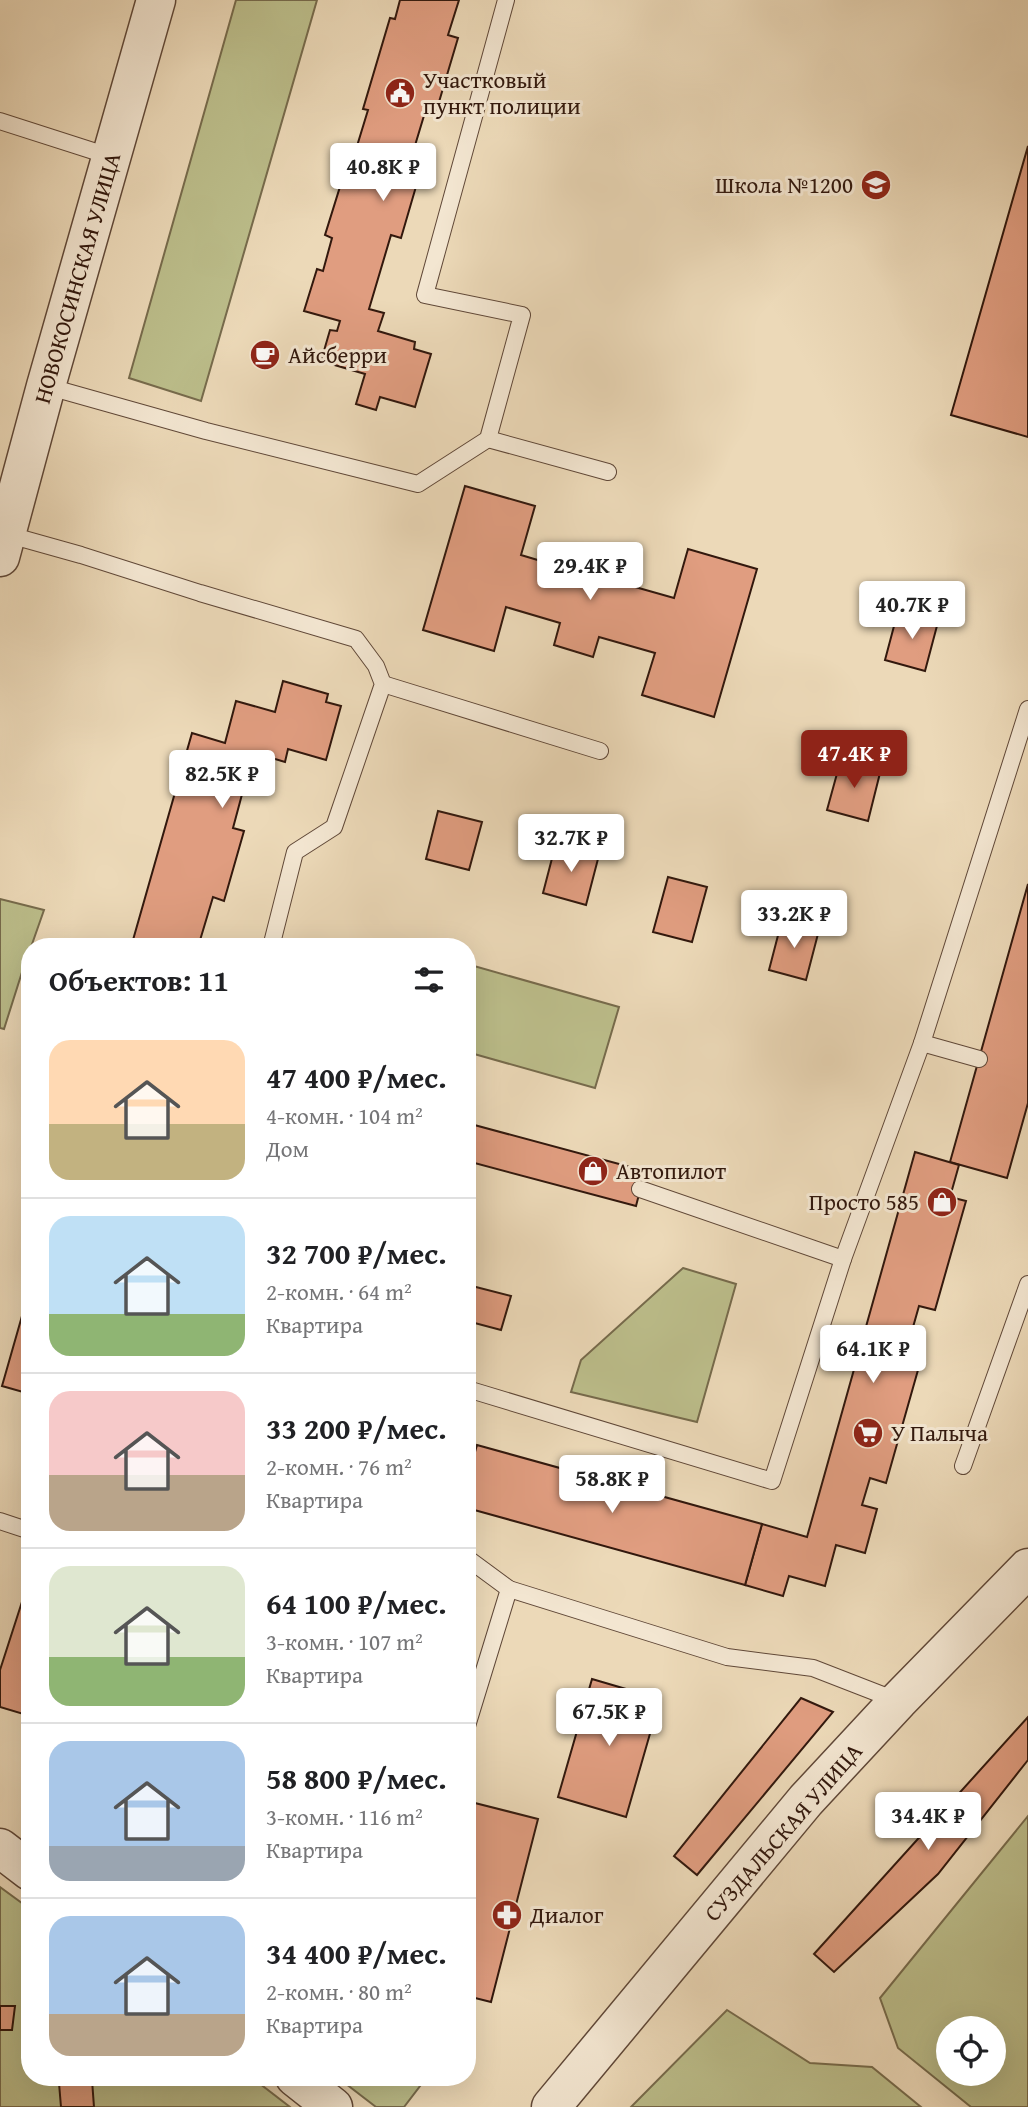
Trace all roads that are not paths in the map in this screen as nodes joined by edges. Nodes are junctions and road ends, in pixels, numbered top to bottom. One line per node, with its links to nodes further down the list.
1 (156, 0): 4 (street, НОВОКОСИНСКАЯ УЛИЦА)
2 (506, 0): 6 (lane)
3 (0, 121): 4 (lane)
4 (112, 157): 5 (street, НОВОКОСИНСКАЯ УЛИЦА)
5 (46, 386): 6 (lane); 8 (street, НОВОКОСИНСКАЯ УЛИЦА)
6 (488, 439): 7 (lane)
7 (608, 472)
8 (3, 546): 9 (lane)
9 (383, 684): 11 (lane); 12 (lane)
10 (1028, 709): 13 (lane)
11 (600, 751)
12 (273, 938)
13 (922, 1043): 14 (lane); 16 (lane)
14 (979, 1059)
15 (640, 1189): 16 (lane)
16 (843, 1259): 18 (lane)
17 (1028, 1284): 19 (lane)
18 (476, 1392)
19 (963, 1465)
20 (0, 1521): 21 (lane)
21 (21, 1528)
22 (476, 1565): 24 (lane)
23 (1028, 1568): 26 (street, СУЗДАЛЬСКАЯ УЛИЦА)
24 (509, 1589): 25 (lane); 26 (lane)
25 (476, 1697)
26 (898, 1701): 31 (street, СУЗДАЛЬСКАЯ УЛИЦА)
27 (0, 1848): 28 (street)
28 (21, 1864)
29 (306, 2086): 30 (street)
30 (333, 2107)
31 (551, 2107)

